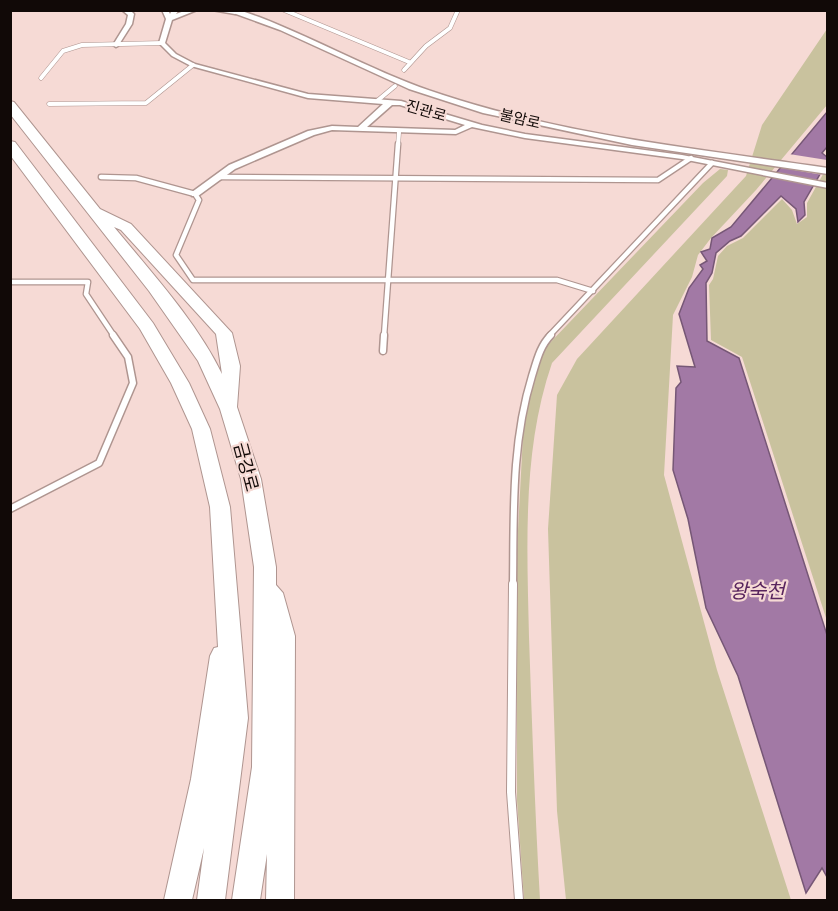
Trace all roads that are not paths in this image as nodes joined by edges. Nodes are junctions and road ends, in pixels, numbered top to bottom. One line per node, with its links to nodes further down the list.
1 (125, 10): 12 (street)
2 (165, 10): 10 (street)
3 (176, 10): 10 (street)
4 (194, 10): 10 (street)
5 (214, 10): 9 (street)
6 (253, 10): 25 (street, 불암로)
7 (284, 10): 13 (lane)
8 (458, 10): 13 (lane)
9 (232, 11): 25 (street, 불암로)
10 (169, 19): 11 (street)
11 (162, 43): 12 (lane); 14 (street, 진관로)
12 (116, 45): 16 (lane)
13 (409, 62): 15 (lane)
14 (193, 65): 19 (street, 진관로); 21 (lane)
15 (404, 70)
16 (41, 78)
17 (395, 86): 19 (lane)
18 (10, 94): 22 (highway, 금강로)
19 (377, 100): 20 (street, 진관로)
20 (390, 102): 23 (street, 진관로); 24 (street)
21 (49, 104)
22 (13, 108): 37 (highway, 금강로)
23 (472, 124): 26 (street); 28 (street, 진관로)
24 (360, 129): 26 (street); 33 (street)
25 (580, 129): 30 (street, 불암로); 31 (street, 불암로)
26 (399, 132): 34 (lane)
27 (10, 145): 45 (highway, 금강로)
28 (691, 158): 29 (street, 진관로); 34 (lane)
29 (712, 162): 35 (street, 진관로); 40 (lane)
30 (828, 165)
31 (828, 171)
32 (101, 177): 36 (lane)
33 (219, 177): 34 (lane); 36 (street)
34 (394, 178): 38 (lane)
35 (828, 186)
36 (195, 194): 38 (lane)
37 (93, 210): 42 (highway, 금강로); 42 (highway)
38 (388, 281): 40 (lane); 41 (lane)
39 (10, 282): 43 (lane)
40 (593, 291): 50 (lane)
41 (383, 351)
42 (229, 409): 44 (highway, 금강로)
43 (10, 509)
44 (265, 567): 48 (highway, 금강로); 49 (highway)
45 (228, 602): 46 (highway); 47 (highway, 금강로)
46 (178, 900)
47 (211, 900)
48 (246, 900)
49 (280, 900)
50 (519, 900)

